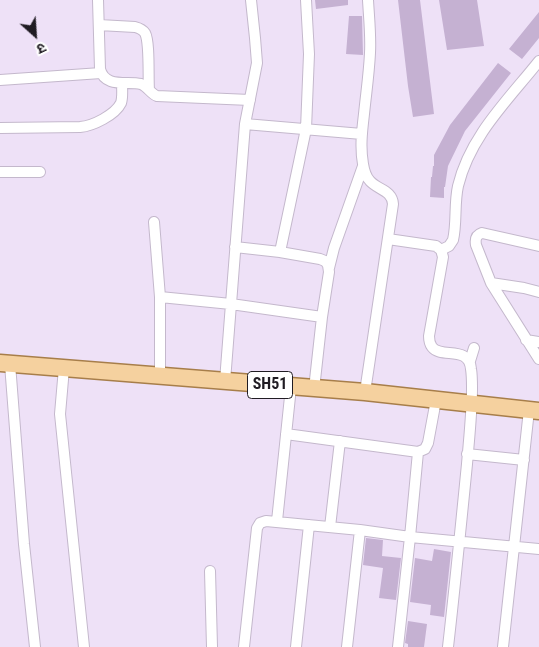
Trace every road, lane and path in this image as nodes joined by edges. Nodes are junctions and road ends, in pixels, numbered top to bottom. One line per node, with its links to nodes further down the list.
1 (98, 0): 5 (street)
2 (250, 0): 11 (street)
3 (306, 0): 14 (street)
4 (368, 0): 15 (street)
5 (99, 25): 7 (street); 10 (street)
6 (539, 61): 23 (street)
7 (101, 73): 8 (street); 9 (street)
8 (0, 80)
9 (122, 83): 10 (street); 13 (street)
10 (149, 90): 11 (street)
11 (250, 100): 12 (street)
12 (245, 124): 14 (street); 22 (street)
13 (0, 128)
14 (306, 129): 15 (street); 24 (street)
15 (362, 134): 16 (street)
16 (363, 166): 20 (street); 25 (street)
17 (0, 172): 18 (street)
18 (40, 172)
19 (154, 222): 28 (street)
20 (388, 238): 23 (street); 42 (street)
21 (539, 246): 26 (street)
22 (235, 247): 24 (street); 29 (street)
23 (441, 250): 35 (street)
24 (280, 252): 25 (street)
25 (329, 268): 30 (street)
26 (491, 283): 27 (street); 31 (street)
27 (539, 292)
28 (160, 297): 29 (street); 38 (street)
29 (231, 304): 30 (street); 39 (street)
30 (322, 317): 41 (street)
31 (526, 340): 32 (street); 34 (street)
32 (539, 342)
33 (474, 348): 35 (street)
34 (539, 359)
35 (470, 362): 44 (street)
36 (5, 364): 37 (main road, SH51); 60 (street)
37 (64, 368): 38 (main road, SH51); 61 (street)
38 (160, 376): 39 (main road, SH51)
39 (225, 381): 40 (main road, SH51)
40 (291, 387): 41 (main road, SH51); 46 (street)
41 (314, 389): 42 (main road, SH51)
42 (366, 392): 43 (main road, SH51)
43 (436, 400): 44 (main road, SH51); 48 (street)
44 (472, 404): 45 (main road, SH51); 49 (street)
45 (534, 411): 50 (street)
46 (286, 434): 47 (street); 51 (street)
47 (340, 441): 48 (street); 53 (street)
48 (418, 452): 55 (street)
49 (468, 454): 50 (street); 56 (street)
50 (524, 460): 57 (street)
51 (277, 521): 52 (street); 63 (street)
52 (309, 525): 53 (street); 64 (street)
53 (330, 527): 54 (street)
54 (360, 530): 55 (street); 65 (street)
55 (410, 537): 56 (street); 66 (street)
56 (460, 542): 57 (street); 67 (street)
57 (514, 546): 58 (street); 68 (street)
58 (539, 549)
59 (210, 571): 62 (street)
60 (31, 647)
61 (84, 647)
62 (212, 647)
63 (244, 647)
64 (296, 647)
65 (347, 647)
66 (398, 647)
67 (448, 647)
68 (503, 647)

